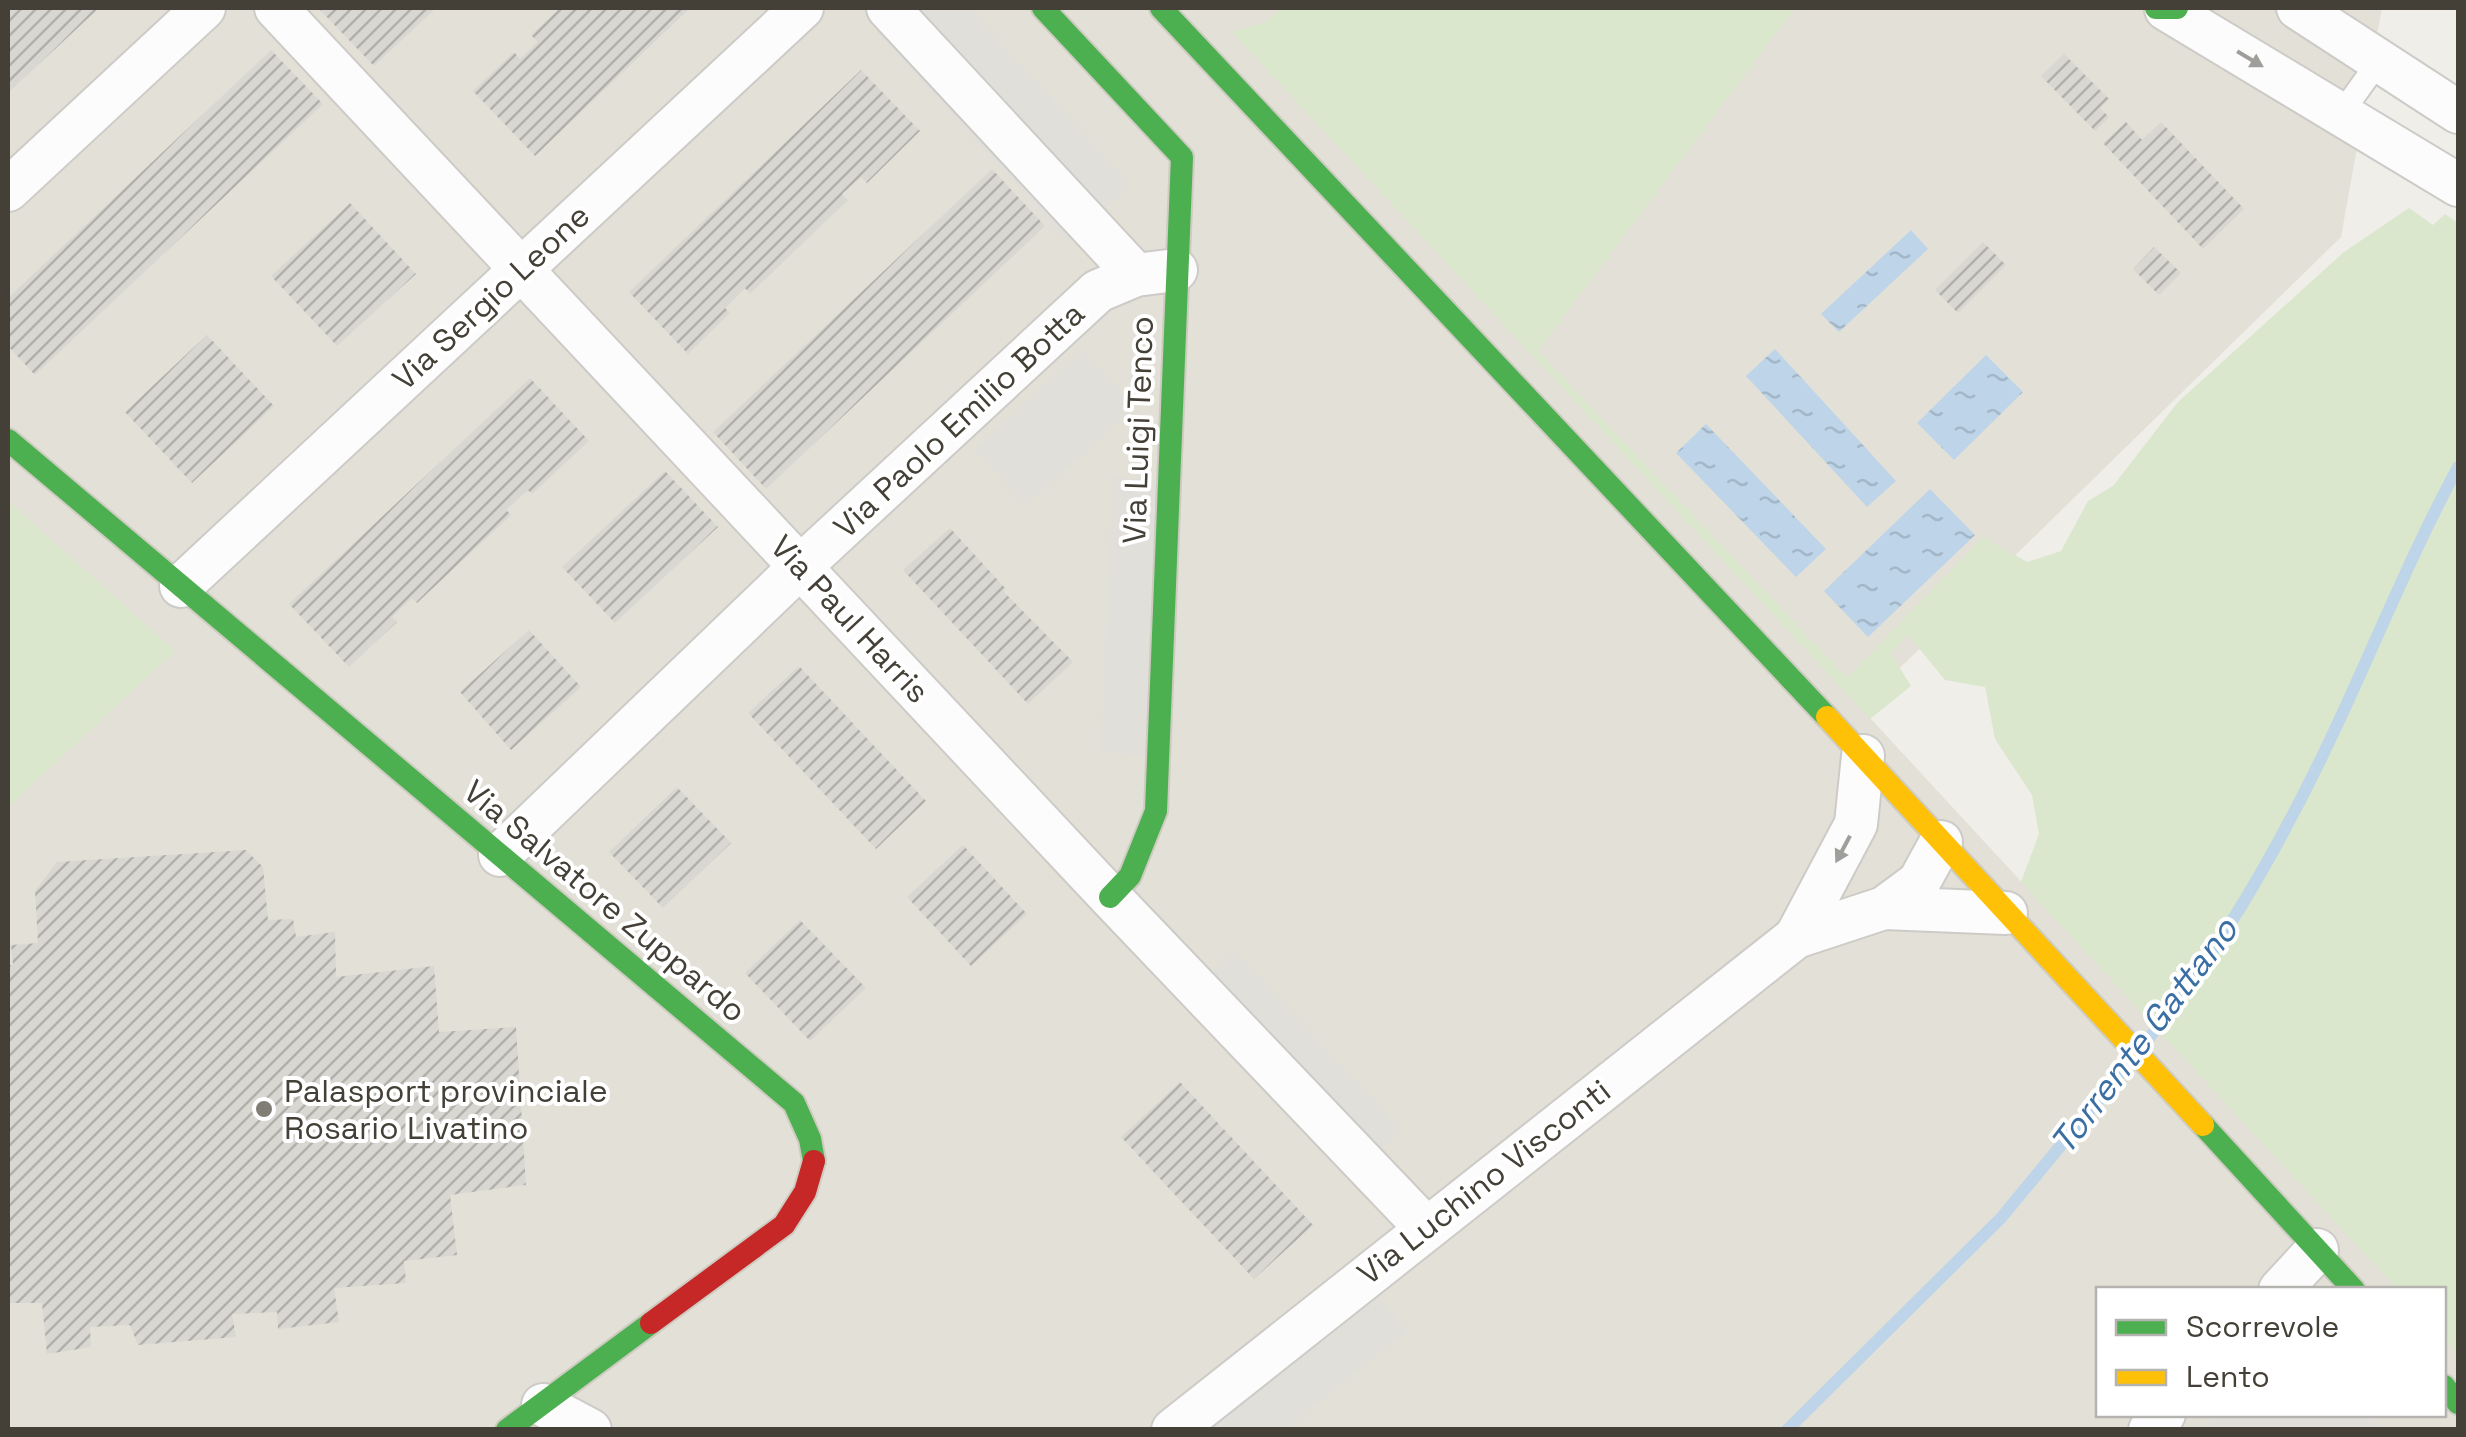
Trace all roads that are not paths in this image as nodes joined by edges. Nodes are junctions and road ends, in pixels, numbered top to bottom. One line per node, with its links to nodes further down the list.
1 (204, 8): 15 (street)
2 (276, 8): 16 (street, Via Paul Harris)
3 (802, 8): 16 (street, Via Sergio Leone)
4 (888, 8): 17 (street)
5 (1043, 8): 17 (street, Via Luigi Tenco)
6 (1162, 8): 21 (street)
7 (2156, 8): 10 (street)
8 (2176, 8): 10 (street)
9 (2298, 8): 11 (street)
10 (2166, 9): 13 (street, one-way to 13)
11 (2379, 60): 12 (street); 13 (lane)
12 (2451, 108)
13 (2341, 114): 14 (street)
14 (2458, 185)
15 (8, 190)
16 (521, 269): 19 (street, Via Paul Harris); 20 (street, Via Sergio Leone)
17 (1156, 273): 19 (street, Via Paolo Emilio Botta); 24 (street, Via Luigi Tenco)
18 (8, 440): 20 (street, Via Salvatore Zuppardo)
19 (801, 566): 23 (street, Via Paolo Emilio Botta); 24 (street, Via Paul Harris)
20 (181, 586): 23 (street, Via Salvatore Zuppardo)
21 (1863, 756): 22 (street); 27 (street, Via Luchino Visconti, one-way to 27)
22 (1942, 842): 25 (street, Via Luchino Visconti); 26 (street)
23 (500, 855): 32 (street, Via Salvatore Zuppardo)
24 (1110, 898): 28 (street, Via Paul Harris)
25 (1884, 908): 26 (street, Via Luchino Visconti); 27 (street, Via Luchino Visconti)
26 (2006, 913): 29 (street)
27 (1796, 937): 28 (street, Via Luchino Visconti)
28 (1426, 1228): 35 (street, Via Luchino Visconti)
29 (2317, 1250): 30 (street); 31 (street)
30 (2283, 1287)
31 (2351, 1287)
32 (543, 1405): 33 (street, Via Salvatore Zuppardo); 34 (street)
33 (507, 1430)
34 (590, 1430)
35 (1173, 1430)

